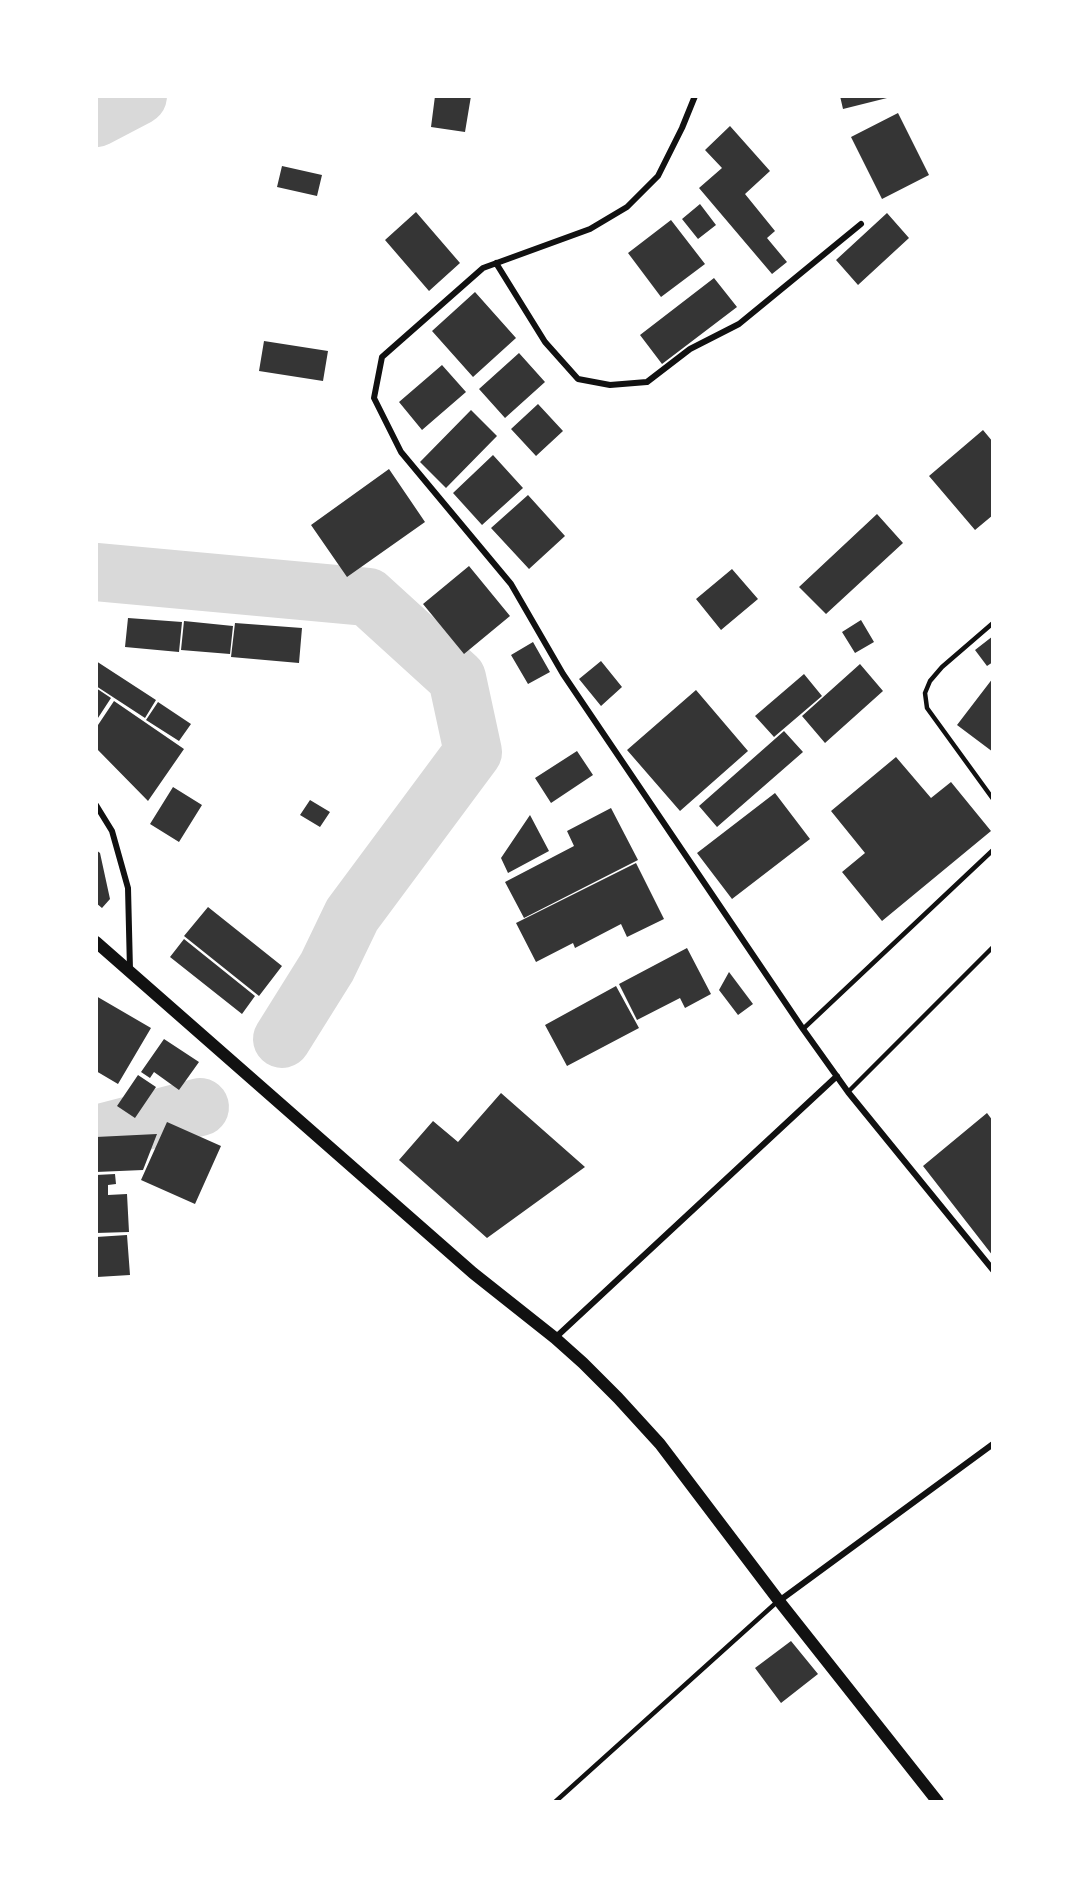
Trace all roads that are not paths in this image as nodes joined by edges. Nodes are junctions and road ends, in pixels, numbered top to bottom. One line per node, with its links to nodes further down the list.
1 (695, 96): 3 (street)
2 (861, 224): 3 (street)
3 (496, 263): 11 (street)
4 (993, 623): 5 (lane)
5 (993, 799)
6 (96, 805): 10 (street)
7 (993, 850): 11 (lane)
8 (96, 942): 10 (main road)
9 (993, 947): 13 (lane)
10 (130, 971): 15 (main road)
11 (803, 1029): 12 (street)
12 (837, 1076): 13 (street); 15 (street)
13 (848, 1092): 14 (street)
14 (993, 1270)
15 (555, 1338): 17 (main road)
16 (993, 1444): 17 (street)
17 (779, 1600): 18 (lane); 19 (main road)
18 (555, 1802)
19 (938, 1802)

